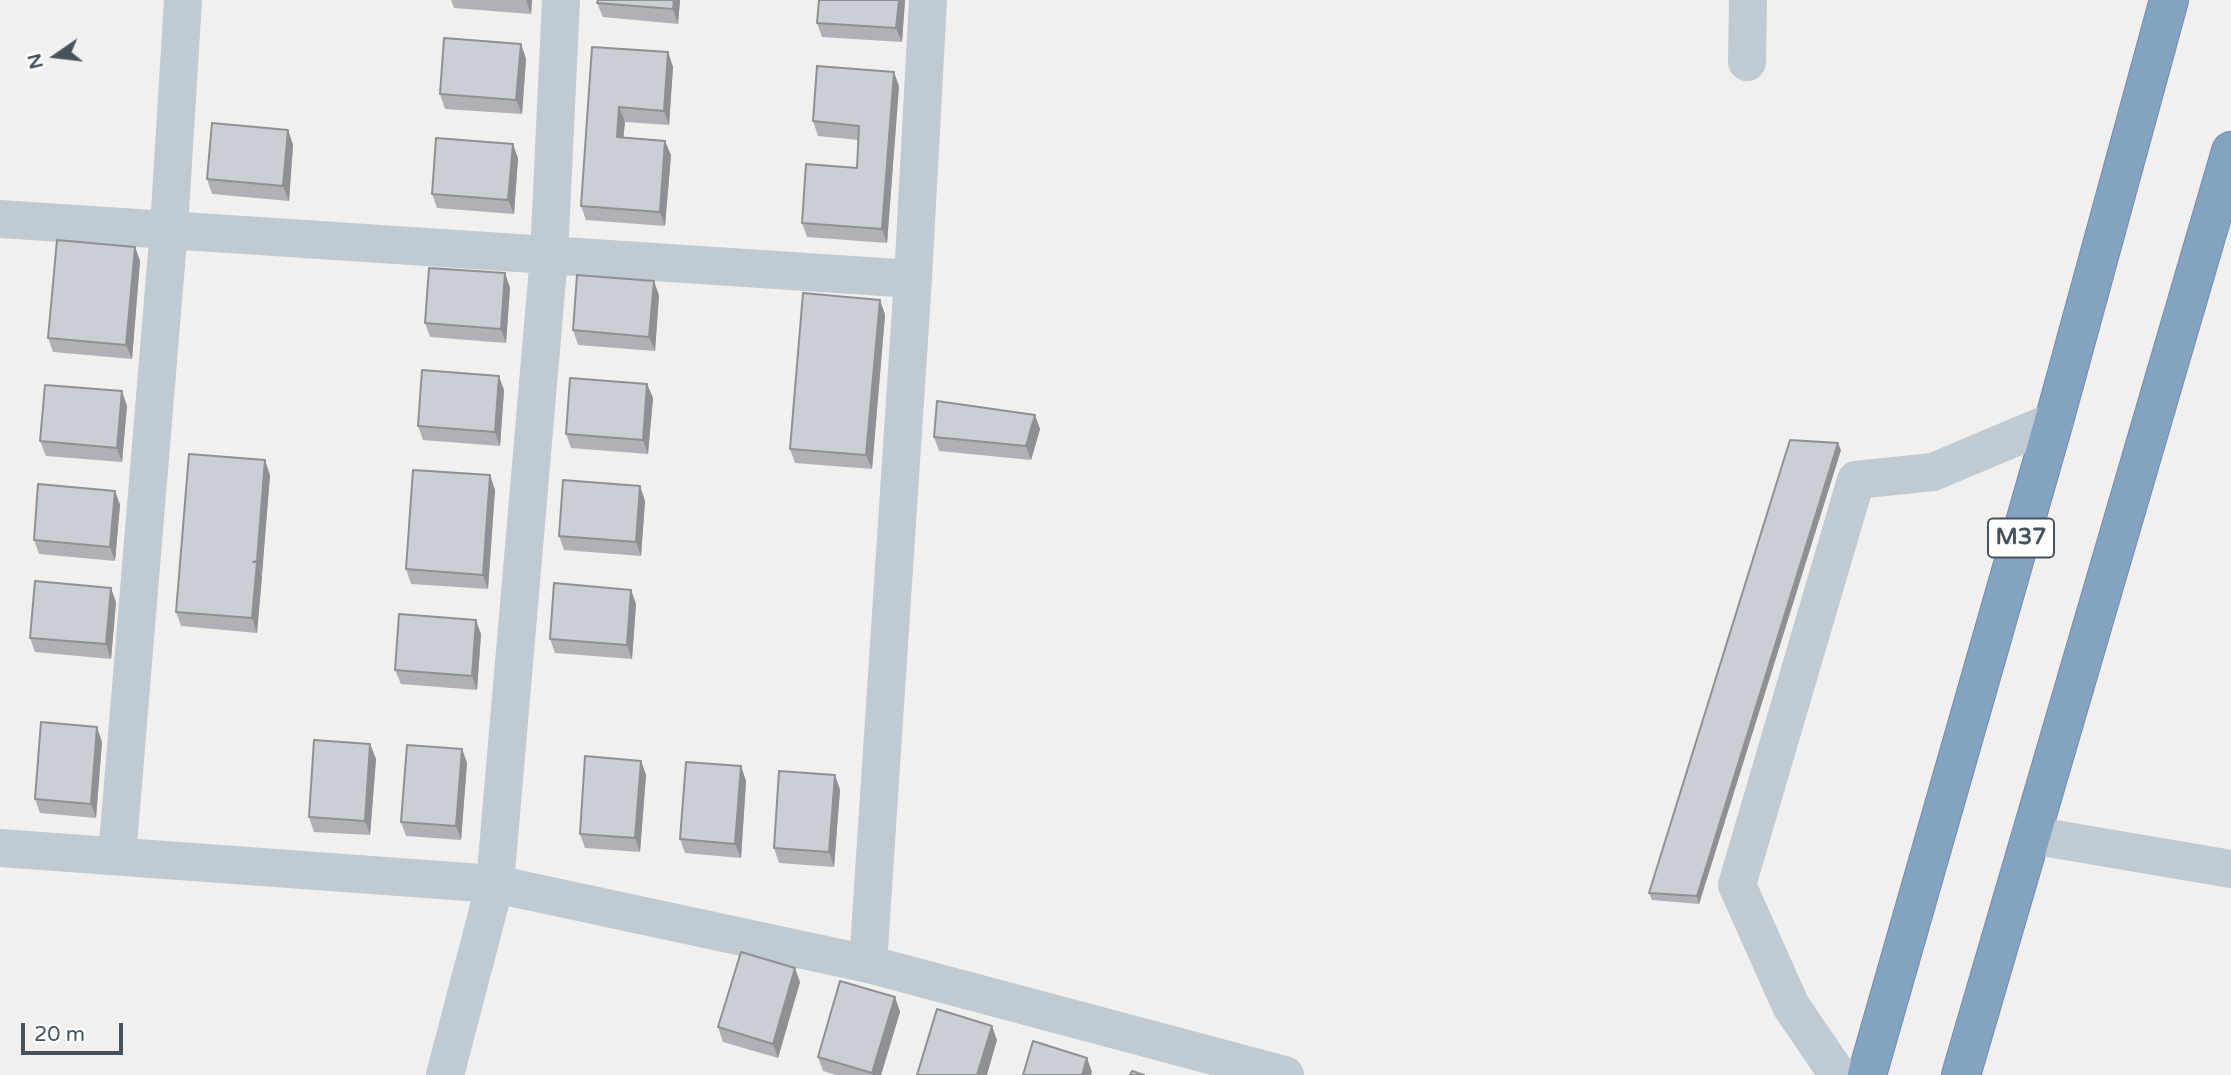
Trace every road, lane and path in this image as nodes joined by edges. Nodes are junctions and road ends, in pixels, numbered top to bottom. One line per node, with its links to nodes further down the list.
1 (183, 0): 9 (street)
2 (561, 0): 10 (street)
3 (928, 0): 11 (street)
4 (1748, 0): 6 (street)
5 (2169, 0): 12 (highway, M37)
6 (1747, 62)
7 (2231, 151): 13 (highway)
8 (0, 219): 9 (street)
9 (169, 228): 10 (street); 15 (street)
10 (549, 256): 11 (street); 17 (street)
11 (913, 279): 18 (street)
12 (2054, 421): 21 (street); 22 (highway, M37)
13 (2031, 835): 16 (street); 23 (highway)
14 (0, 848): 15 (street)
15 (117, 856): 17 (street)
16 (2231, 869)
17 (495, 884): 18 (street); 20 (street)
18 (868, 964): 19 (street)
19 (1274, 1074)
20 (445, 1075)
21 (1838, 1075)
22 (1867, 1075)
23 (1961, 1075)

